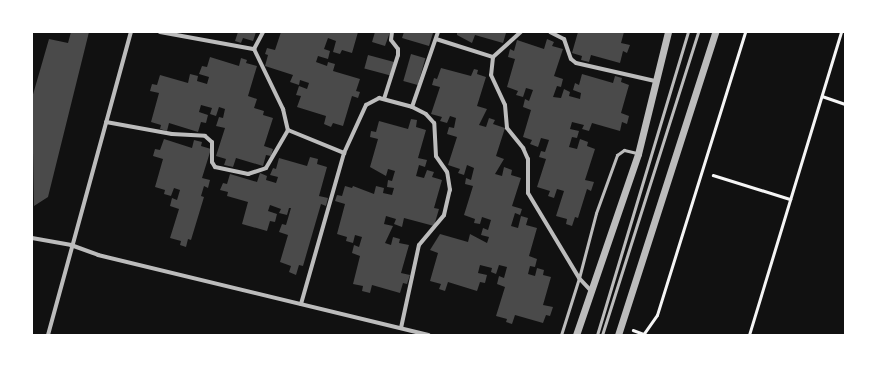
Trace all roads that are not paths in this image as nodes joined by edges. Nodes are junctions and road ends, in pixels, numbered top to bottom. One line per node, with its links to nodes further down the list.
1 (131, 32): 18 (street)
2 (160, 32): 13 (street)
3 (263, 32): 13 (street)
4 (392, 32): 16 (street)
5 (438, 32): 12 (street)
6 (521, 32): 14 (street)
7 (550, 32): 15 (street)
8 (668, 32): 15 (street)
9 (688, 32): 32 (lane)
10 (698, 32): 33 (lane)
11 (715, 32): 34 (street)
12 (436, 39): 14 (street); 17 (street)
13 (254, 49): 19 (street)
14 (493, 57): 24 (street)
15 (656, 81): 21 (street)
16 (384, 99): 17 (street); 20 (street)
17 (412, 107): 27 (street)
18 (106, 122): 19 (street); 23 (street)
19 (288, 130): 20 (street)
20 (344, 153): 26 (street)
21 (638, 154): 24 (lane); 25 (street)
22 (32, 238): 23 (street)
23 (71, 245): 26 (street); 28 (street)
24 (580, 278): 25 (street); 30 (lane)
25 (590, 290): 31 (street)
26 (302, 304): 27 (street)
27 (401, 328): 29 (street)
28 (48, 335)
29 (428, 335)
30 (561, 335)
31 (576, 335)
32 (597, 335)
33 (602, 335)
34 (618, 335)

